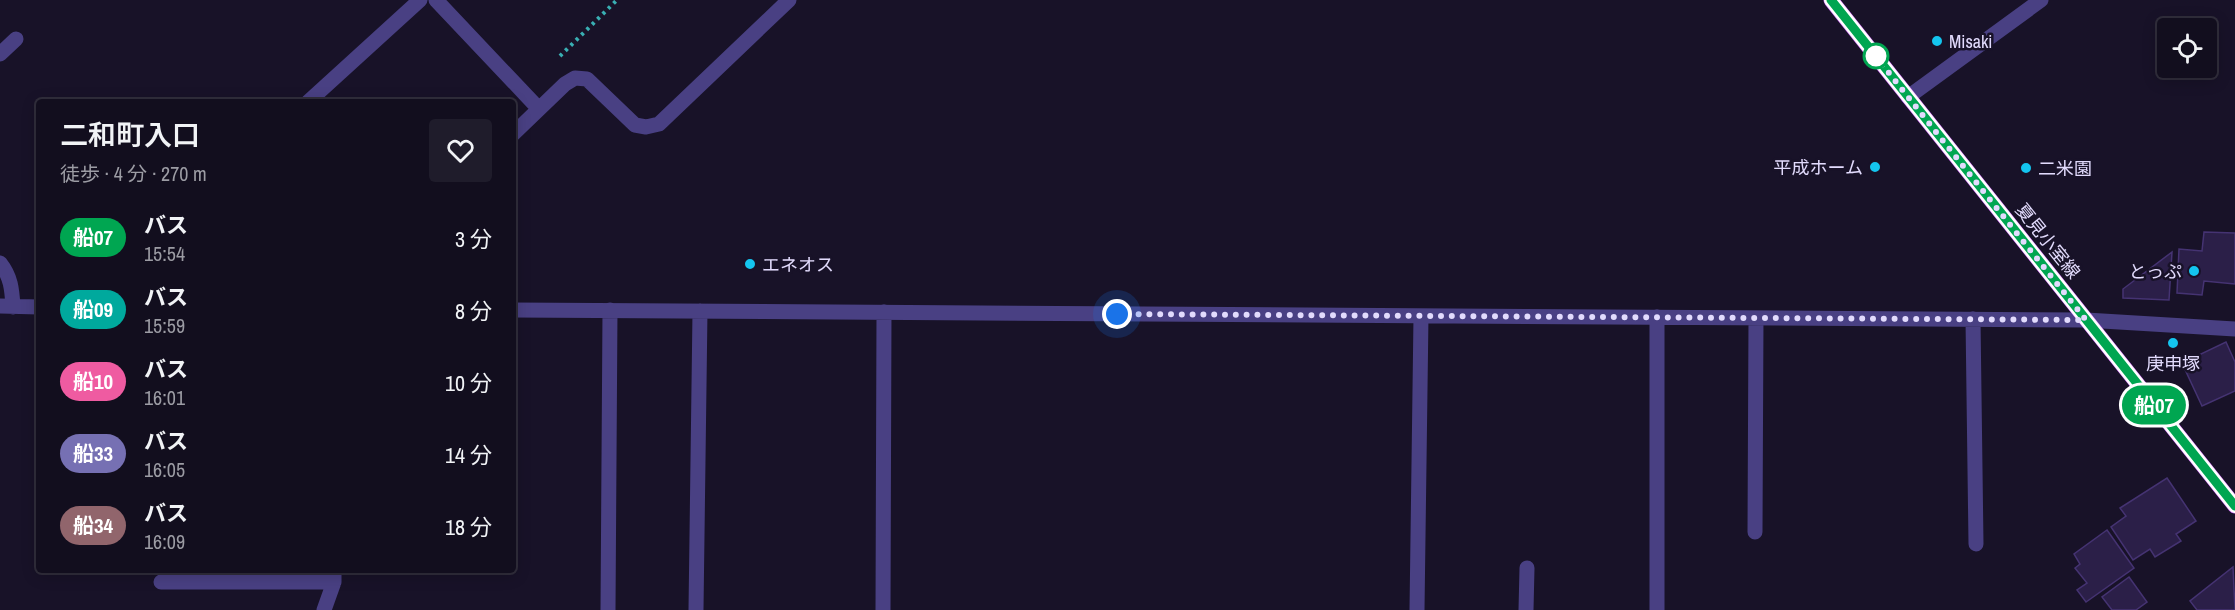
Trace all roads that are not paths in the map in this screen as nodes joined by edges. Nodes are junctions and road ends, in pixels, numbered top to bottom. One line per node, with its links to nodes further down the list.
1 (420, 0): 9 (street)
2 (436, 0): 10 (street)
3 (789, 0): 10 (street)
4 (1831, 0): 8 (main road, 夏見小室線)
5 (2041, 0): 8 (street)
6 (16, 39): 7 (street)
7 (0, 54)
8 (1908, 96): 23 (main road, 夏見小室線)
9 (311, 99)
10 (539, 109): 11 (street)
11 (516, 131)
12 (0, 263): 13 (street)
13 (6, 307): 14 (street)
14 (36, 307)
15 (516, 310): 16 (street)
16 (610, 310): 17 (street); 32 (street)
17 (700, 311): 18 (street); 33 (street)
18 (884, 312): 19 (street); 34 (street)
19 (1421, 316): 20 (street); 35 (street)
20 (1657, 317): 21 (street); 37 (street)
21 (1756, 318): 22 (street); 26 (street)
22 (1973, 319): 23 (street); 27 (street)
23 (2086, 320): 24 (street); 25 (main road, 夏見小室線)
24 (2235, 329)
25 (2235, 506)
26 (1755, 532)
27 (1976, 544)
28 (1527, 568): 36 (street)
29 (334, 576): 30 (street); 31 (street)
30 (161, 582)
31 (324, 610)
32 (608, 610)
33 (696, 610)
34 (883, 610)
35 (1417, 610)
36 (1526, 610)
37 (1657, 610)

